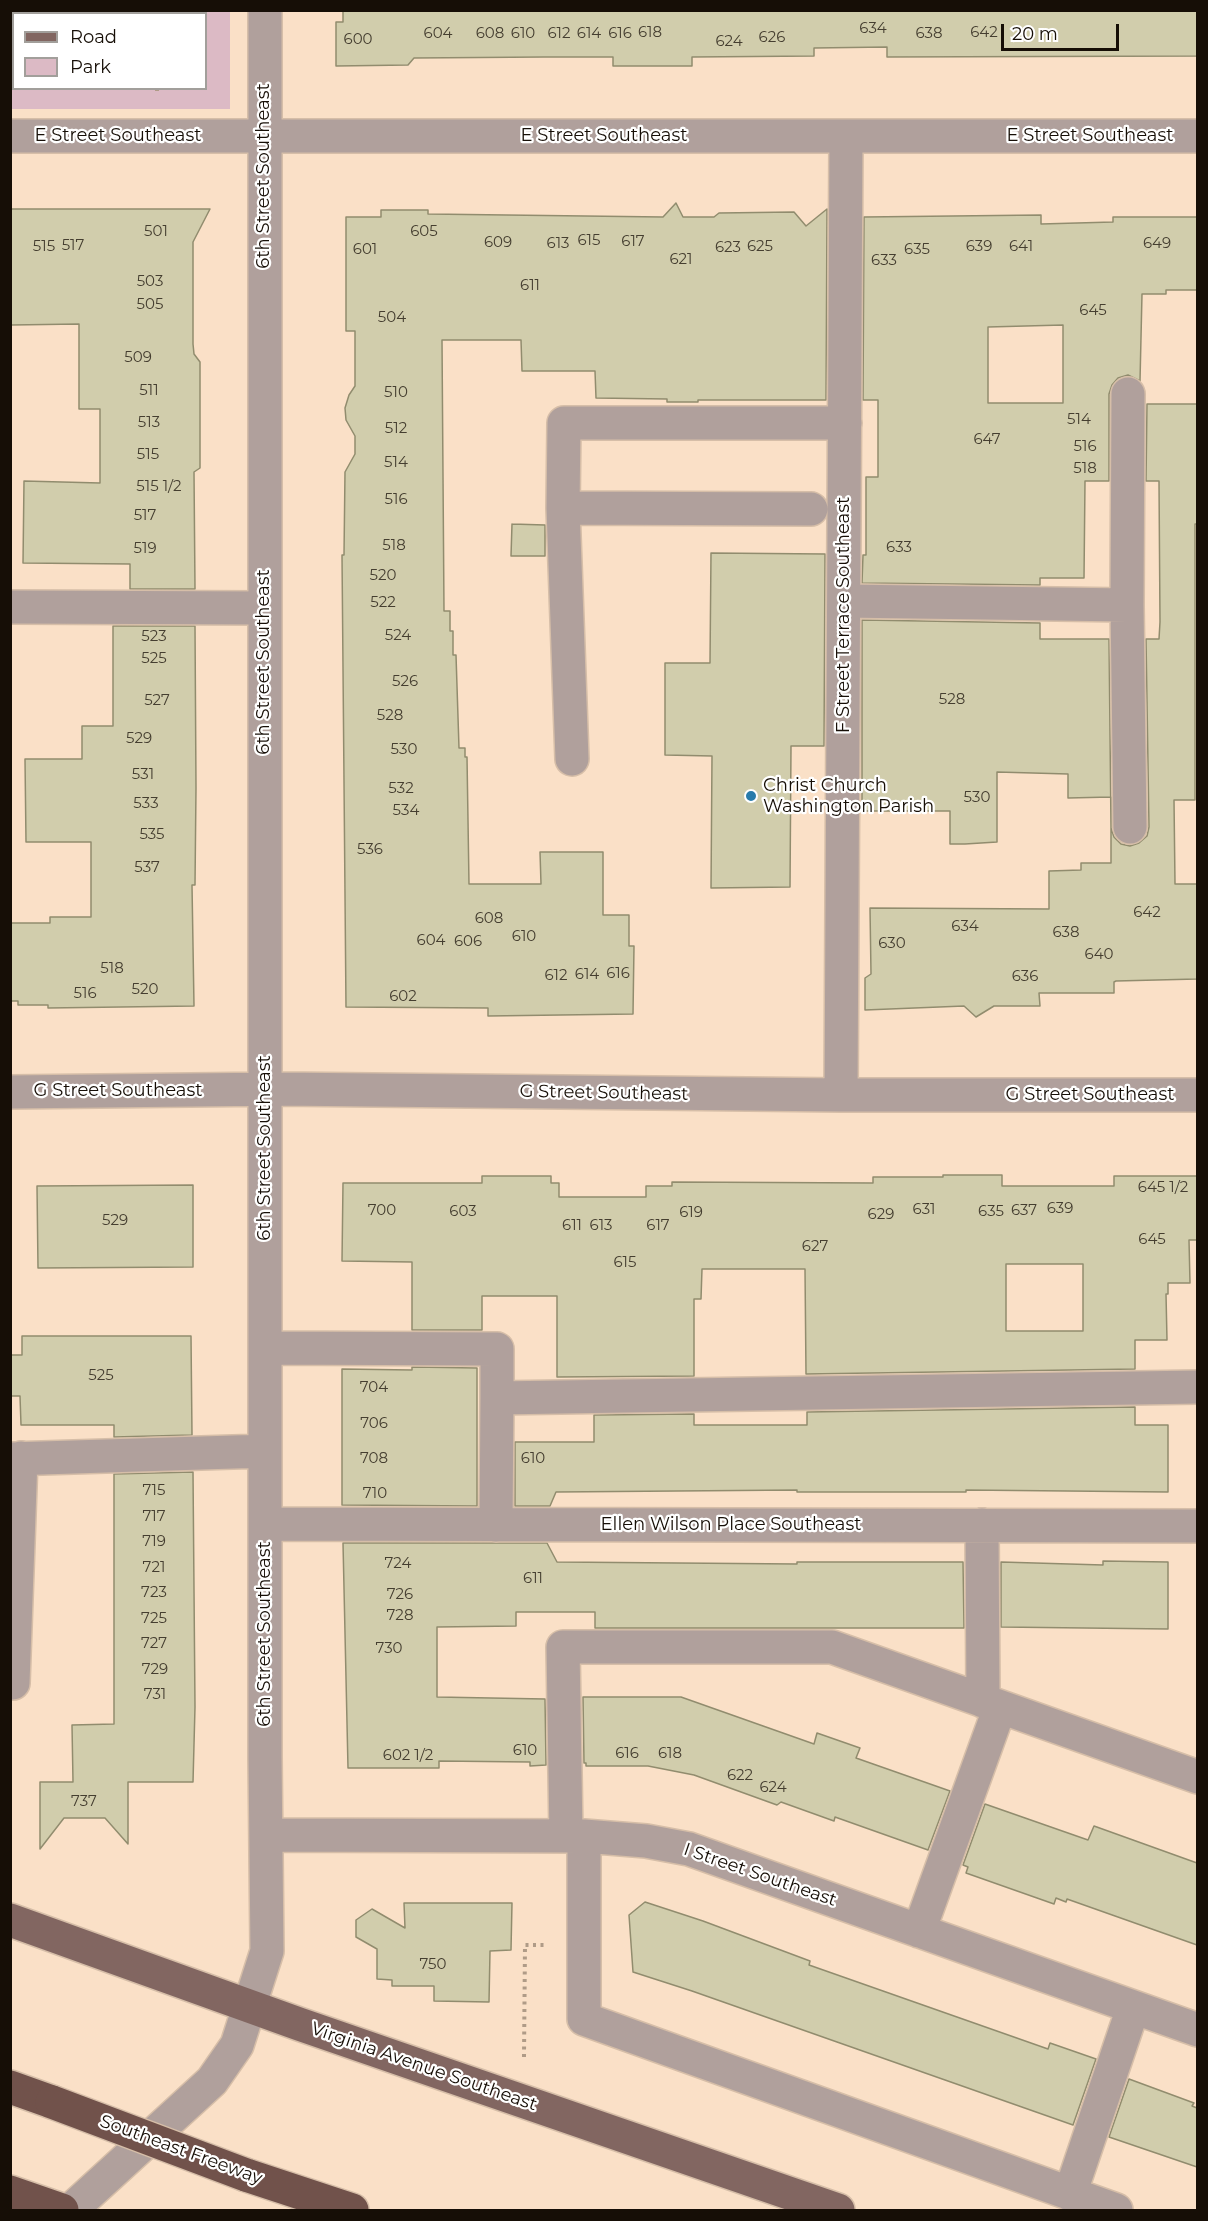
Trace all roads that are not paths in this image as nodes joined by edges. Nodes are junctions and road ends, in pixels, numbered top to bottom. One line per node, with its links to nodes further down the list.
1 (265, 10): 4 (street, 6th Street Southeast)
2 (10, 135): 4 (street, E Street Southeast)
3 (846, 135): 4 (street, E Street Southeast); 5 (street, E Street Southeast); 7 (street, F Street Terrace Southeast)
4 (264, 136): 13 (street, 6th Street Southeast)
5 (1197, 136)
6 (1128, 394): 11 (street)
7 (845, 423): 8 (street); 10 (street, F Street Terrace Southeast)
8 (563, 508): 9 (street); 14 (street)
9 (811, 509)
10 (844, 601): 11 (street); 18 (street, F Street Terrace Southeast)
11 (1127, 604): 15 (street)
12 (10, 607): 13 (street)
13 (264, 608): 16 (street, 6th Street Southeast)
14 (572, 759)
15 (1130, 826)
16 (264, 1089): 17 (street, G Street Southeast); 18 (street, G Street Southeast); 20 (street, 6th Street Southeast)
17 (10, 1092)
18 (841, 1095): 19 (street, G Street Southeast)
19 (1197, 1095)
20 (265, 1348): 22 (street); 23 (street, 6th Street Southeast)
21 (1197, 1387): 22 (street)
22 (497, 1398): 26 (street)
23 (265, 1451): 24 (street); 25 (street, 6th Street Southeast)
24 (16, 1458): 29 (street)
25 (265, 1524): 26 (street, Ellen Wilson Place Southeast); 32 (street, 6th Street Southeast)
26 (496, 1525): 27 (street, Ellen Wilson Place Southeast)
27 (982, 1525): 28 (street, Ellen Wilson Place Southeast); 30 (street)
28 (1197, 1526)
29 (10, 1683)
30 (992, 1704): 31 (street); 33 (street); 35 (street)
31 (1197, 1778)
32 (266, 1835): 33 (street, I Street Southeast); 36 (street, 6th Street Southeast)
33 (575, 1836): 35 (street, I Street Southeast); 41 (street)
34 (10, 1920): 36 (main road, Virginia Avenue Southeast)
35 (919, 1931): 37 (street, I Street Southeast)
36 (249, 2006): 43 (street, 6th Street Southeast); 45 (main road, Virginia Avenue Southeast)
37 (1133, 2008): 38 (street, I Street Southeast); 41 (street)
38 (1197, 2030)
39 (10, 2087): 44 (highway, Southeast Freeway, bridge)
40 (10, 2192): 42 (highway)
41 (1070, 2194): 46 (street)
42 (62, 2211)
43 (71, 2211)
44 (352, 2211)
45 (838, 2211)
46 (1116, 2211)

